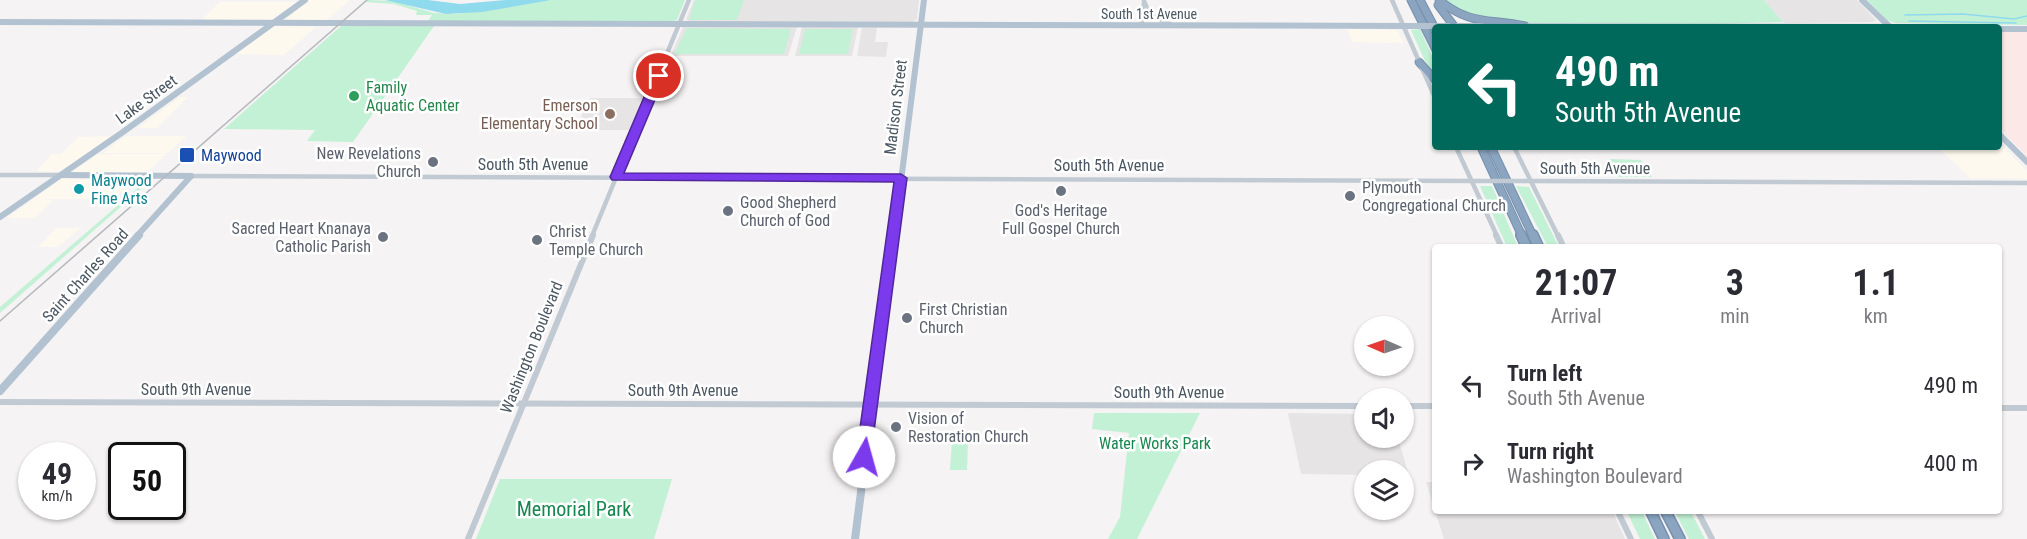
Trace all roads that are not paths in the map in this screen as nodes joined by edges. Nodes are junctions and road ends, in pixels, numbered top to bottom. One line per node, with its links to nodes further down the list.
1 (305, 0): 11 (main road, Lake Street)
2 (689, 0): 12 (street, Washington Boulevard)
3 (924, 0): 13 (main road, Madison Street)
4 (1392, 0): 20 (street)
5 (1411, 0): 24 (highway)
6 (1420, 0): 14 (highway)
7 (1437, 0): 15 (highway); 16 (highway)
8 (1862, 0): 17 (main road)
9 (1144, 1): 18 (street); 19 (street)
10 (0, 22): 11 (main road, South 1st Avenue)
11 (273, 23): 12 (main road, South 1st Avenue); 37 (main road, Lake Street)
12 (680, 24): 13 (main road, South 1st Avenue); 41 (street, Washington Boulevard)
13 (921, 24): 18 (main road, South 1st Avenue); 42 (main road, Madison Street)
14 (1433, 24)
15 (1451, 24)
16 (1510, 24)
17 (1887, 24)
18 (1141, 26): 19 (main road, South 1st Avenue)
19 (1178, 26): 20 (main road, South 1st Avenue)
20 (1403, 26): 21 (main road, South 1st Avenue, bridge); 25 (street)
21 (1432, 26)
22 (2002, 29): 23 (main road)
23 (2027, 29)
24 (1432, 42)
25 (1419, 62): 26 (highway); 27 (street)
26 (1432, 77)
27 (1432, 91)
28 (2002, 137): 35 (main road)
29 (1457, 150): 43 (street)
30 (1482, 150): 48 (highway)
31 (1492, 150): 34 (highway)
32 (1497, 150): 34 (highway)
33 (1515, 150): 45 (street)
34 (1497, 159): 49 (highway)
35 (2026, 161)
36 (0, 175): 37 (street)
37 (60, 175): 38 (main road); 47 (main road, Lake Street)
38 (147, 176): 39 (main road)
39 (162, 176): 40 (main road, South 5th Avenue)
40 (191, 176): 41 (street, South 5th Avenue); 56 (main road, Saint Charles Road)
41 (616, 177): 42 (street, South 5th Avenue); 58 (street, Washington Boulevard)
42 (901, 178): 43 (street, South 5th Avenue); 59 (main road, Madison Street)
43 (1472, 181): 44 (street, South 5th Avenue); 50 (street)
44 (1479, 181): 45 (street, South 5th Avenue, bridge)
45 (1528, 181): 46 (street, South 5th Avenue); 55 (street)
46 (2027, 183)
47 (0, 217)
48 (1520, 232): 51 (highway); 52 (highway)
49 (1534, 237): 53 (highway); 54 (highway)
50 (1500, 244)
51 (1521, 244)
52 (1525, 244)
53 (1537, 244)
54 (1540, 244)
55 (1562, 244)
56 (0, 391)
57 (0, 402): 58 (street, South 9th Avenue)
58 (523, 403): 59 (street, South 9th Avenue); 69 (street, Washington Boulevard)
59 (871, 404): 60 (street, South 9th Avenue); 70 (main road, Madison Street)
60 (1354, 406)
61 (1414, 406): 62 (street)
62 (1432, 406)
63 (2002, 408): 64 (street)
64 (2027, 408)
65 (1619, 514): 71 (street)
66 (1652, 514): 72 (highway)
67 (1667, 514): 73 (highway)
68 (1699, 514): 74 (street)
69 (468, 539)
70 (855, 539)
71 (1631, 539)
72 (1664, 539)
73 (1680, 539)
74 (1712, 539)

